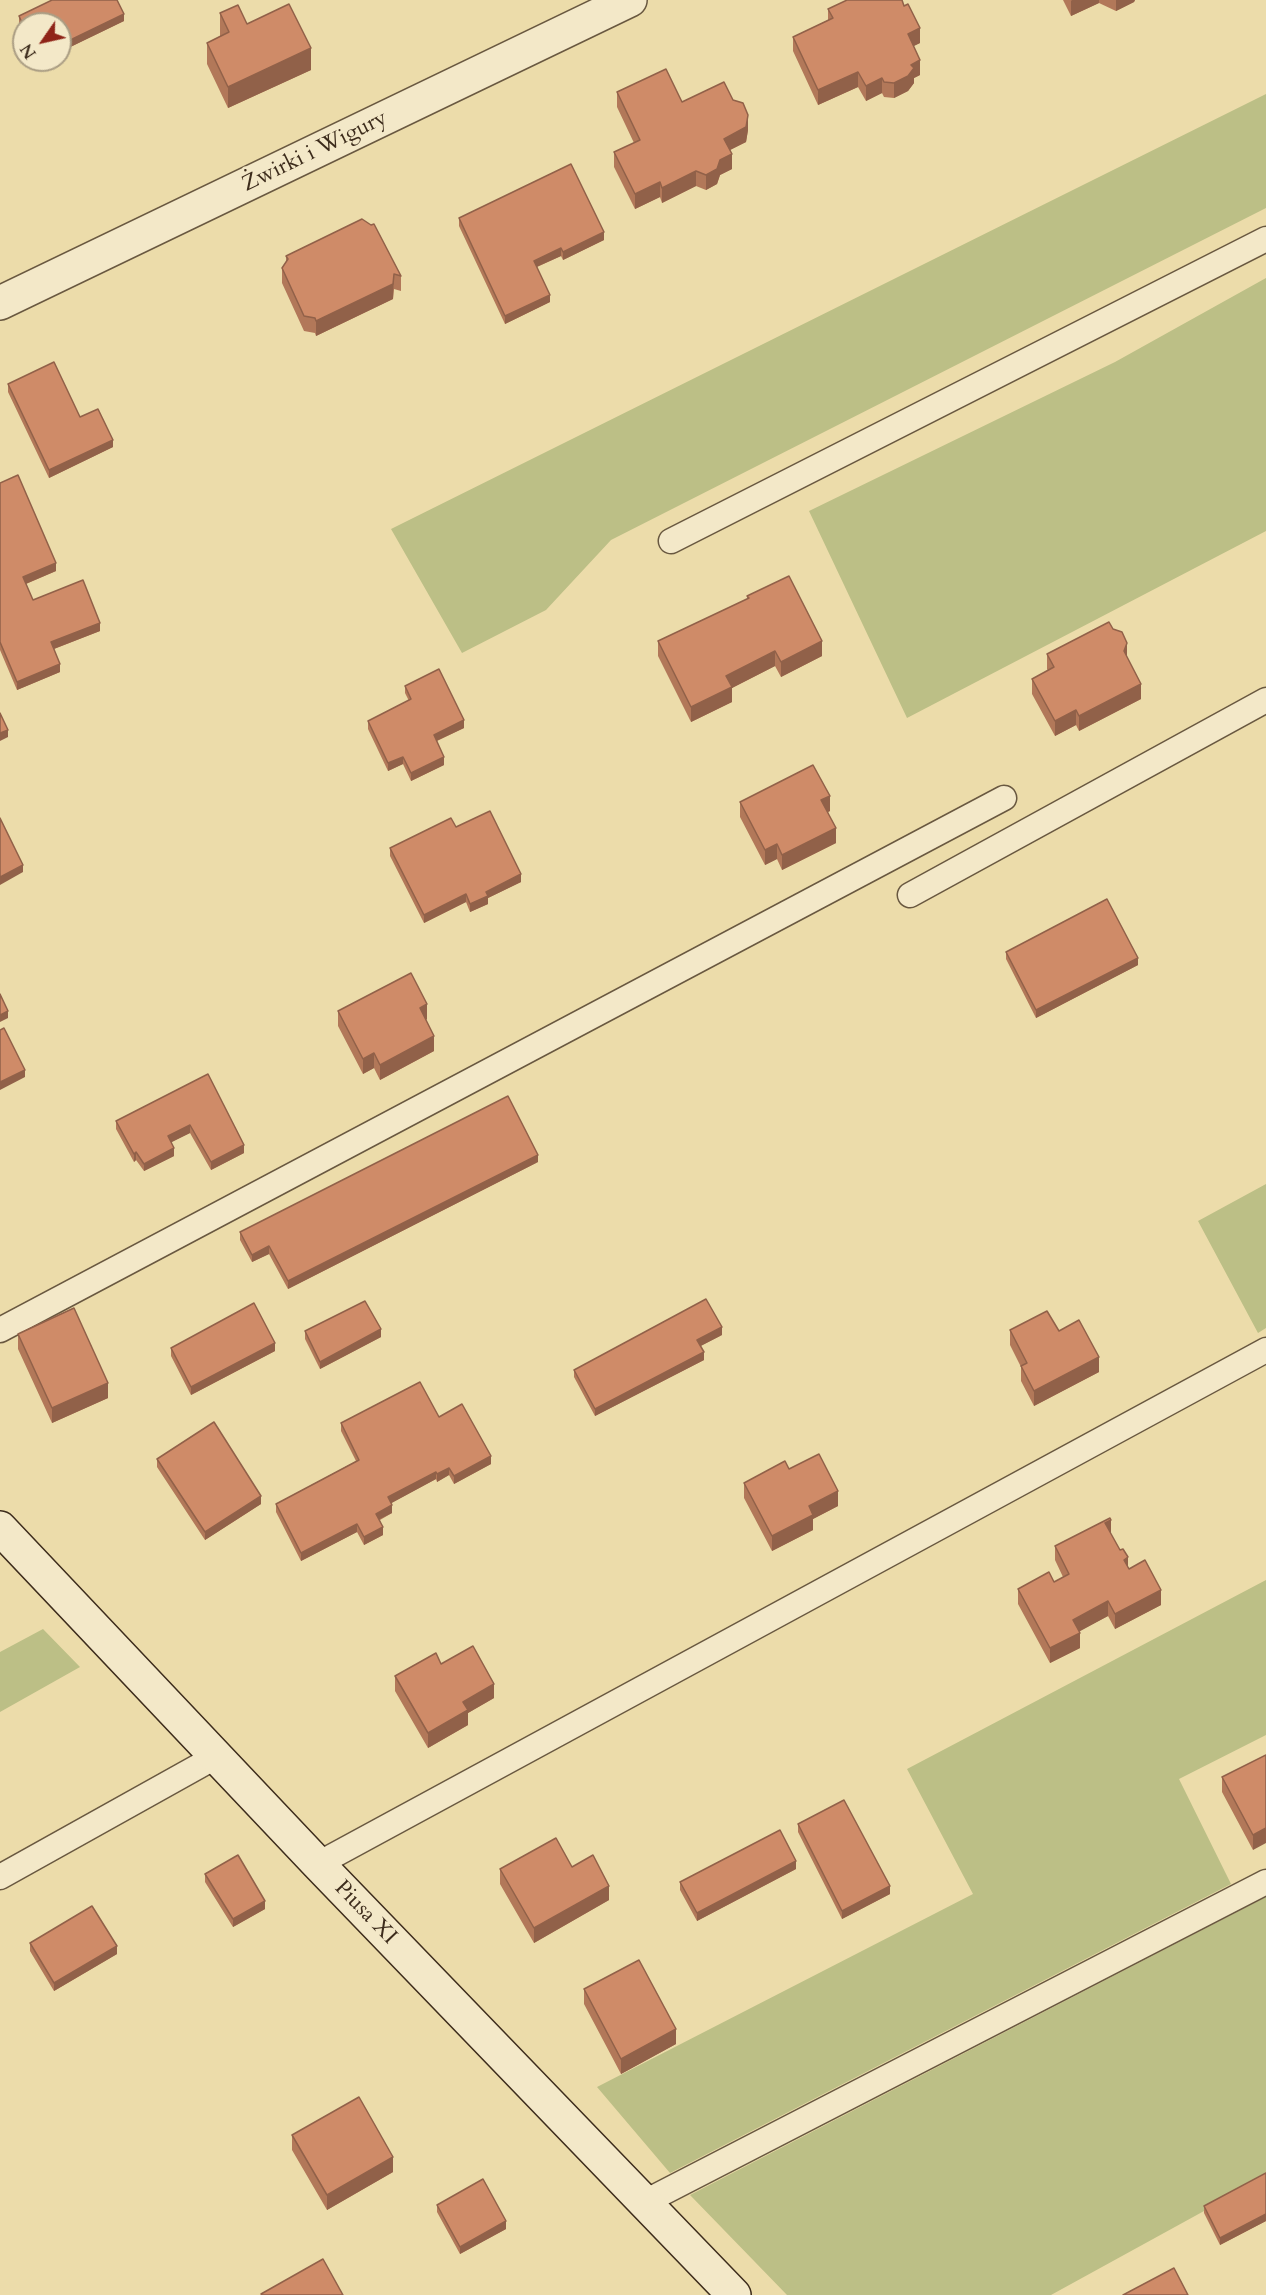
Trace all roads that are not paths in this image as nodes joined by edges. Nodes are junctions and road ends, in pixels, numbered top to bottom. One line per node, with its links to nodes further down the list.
1 (630, 0): 3 (street, Żwirki i Wigury)
2 (1266, 239): 4 (lane)
3 (0, 303)
4 (671, 541)
5 (1266, 700): 7 (lane)
6 (1004, 798): 8 (lane)
7 (910, 895)
8 (0, 1330)
9 (1266, 1350): 12 (lane)
10 (0, 1528): 11 (street, Piusa XI)
11 (216, 1756): 12 (street, Piusa XI); 13 (lane)
12 (318, 1864): 15 (street, Piusa XI)
13 (0, 1877)
14 (1266, 1882): 15 (lane)
15 (645, 2202): 16 (street, Piusa XI)
16 (734, 2295)

